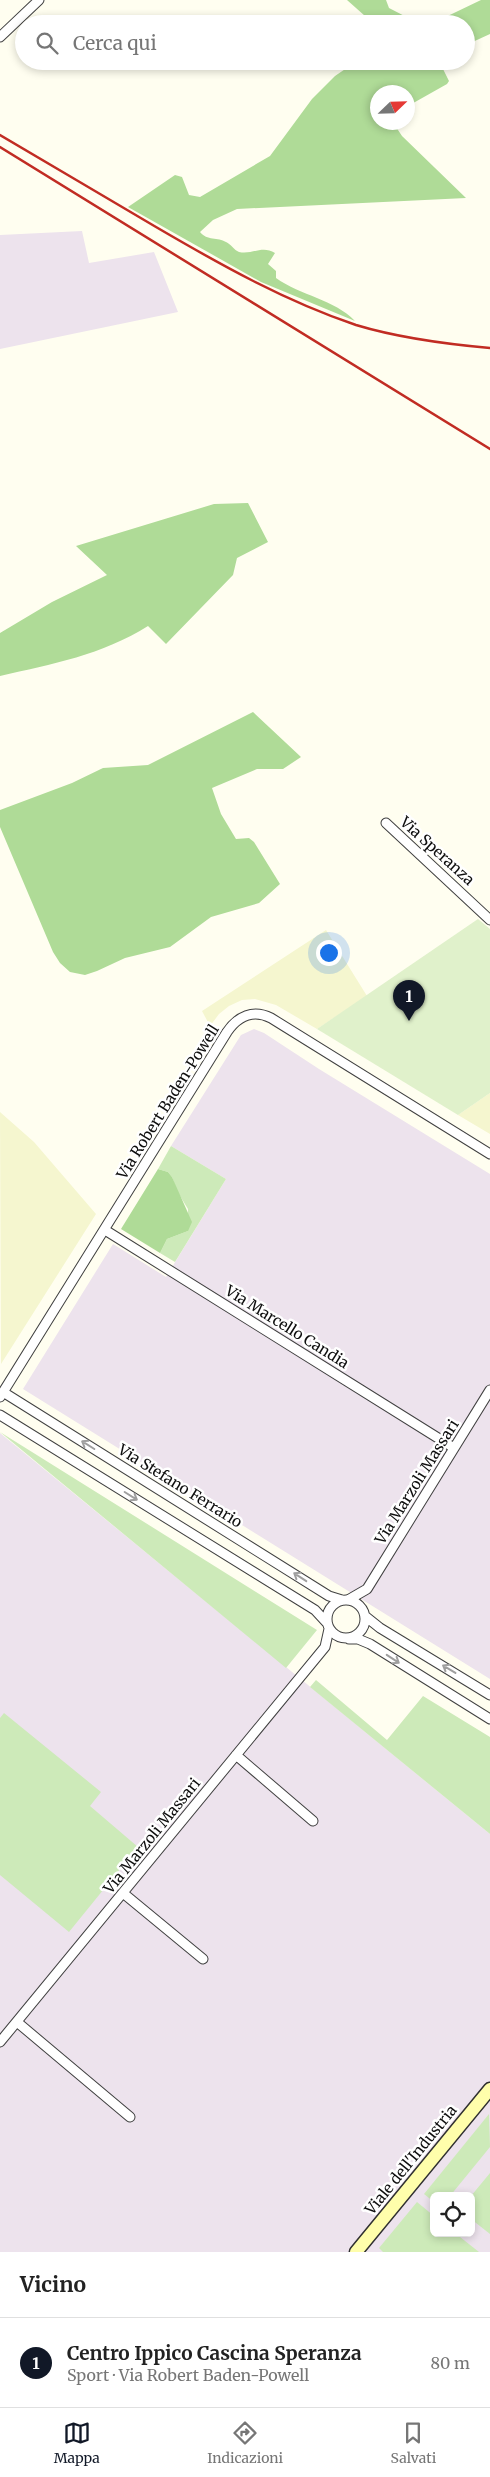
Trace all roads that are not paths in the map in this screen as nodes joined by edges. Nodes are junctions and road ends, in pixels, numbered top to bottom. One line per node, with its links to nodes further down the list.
1 (39, 0): 2 (street)
2 (23, 15)
3 (15, 23): 4 (street)
4 (0, 37)
5 (386, 823): 6 (street, Via Speranza)
6 (490, 920)
7 (490, 1154): 8 (street, Via Robert Baden-Powell)
8 (105, 1230): 10 (street, Via Robert Baden-Powell); 12 (street, Via Marcello Candia)
9 (490, 1390): 12 (street, Via Marzoli Massari)
10 (2, 1394): 14 (street, Via Stefano Ferrario, one-way to 10)
11 (0, 1415): 16 (street, one-way to 16)
12 (454, 1448): 13 (street, Via Marzoli Massari)
13 (367, 1588): 14 (street, Via Marzoli Massari); 15 (street, Via Marzoli Massari)
14 (345, 1600): 15 (street); 16 (street)
15 (364, 1614): 17 (street); 19 (street, one-way to 15)
16 (328, 1626): 17 (street); 18 (street, Via Marzoli Massari)
17 (346, 1639): 18 (street, Via Marzoli Massari); 20 (street, one-way to 20)
18 (325, 1647): 21 (street, Via Marzoli Massari)
19 (490, 1695)
20 (490, 1720)
21 (236, 1755): 22 (street); 23 (street, Via Marzoli Massari)
22 (313, 1821)
23 (123, 1893): 24 (street); 25 (street, Via Marzoli Massari)
24 (203, 1960)
25 (17, 2022): 26 (street, Via Marzoli Massari); 28 (street)
26 (0, 2042)
27 (490, 2089): 29 (street, Viale dell'Industria)
28 (130, 2117)
29 (356, 2252)

